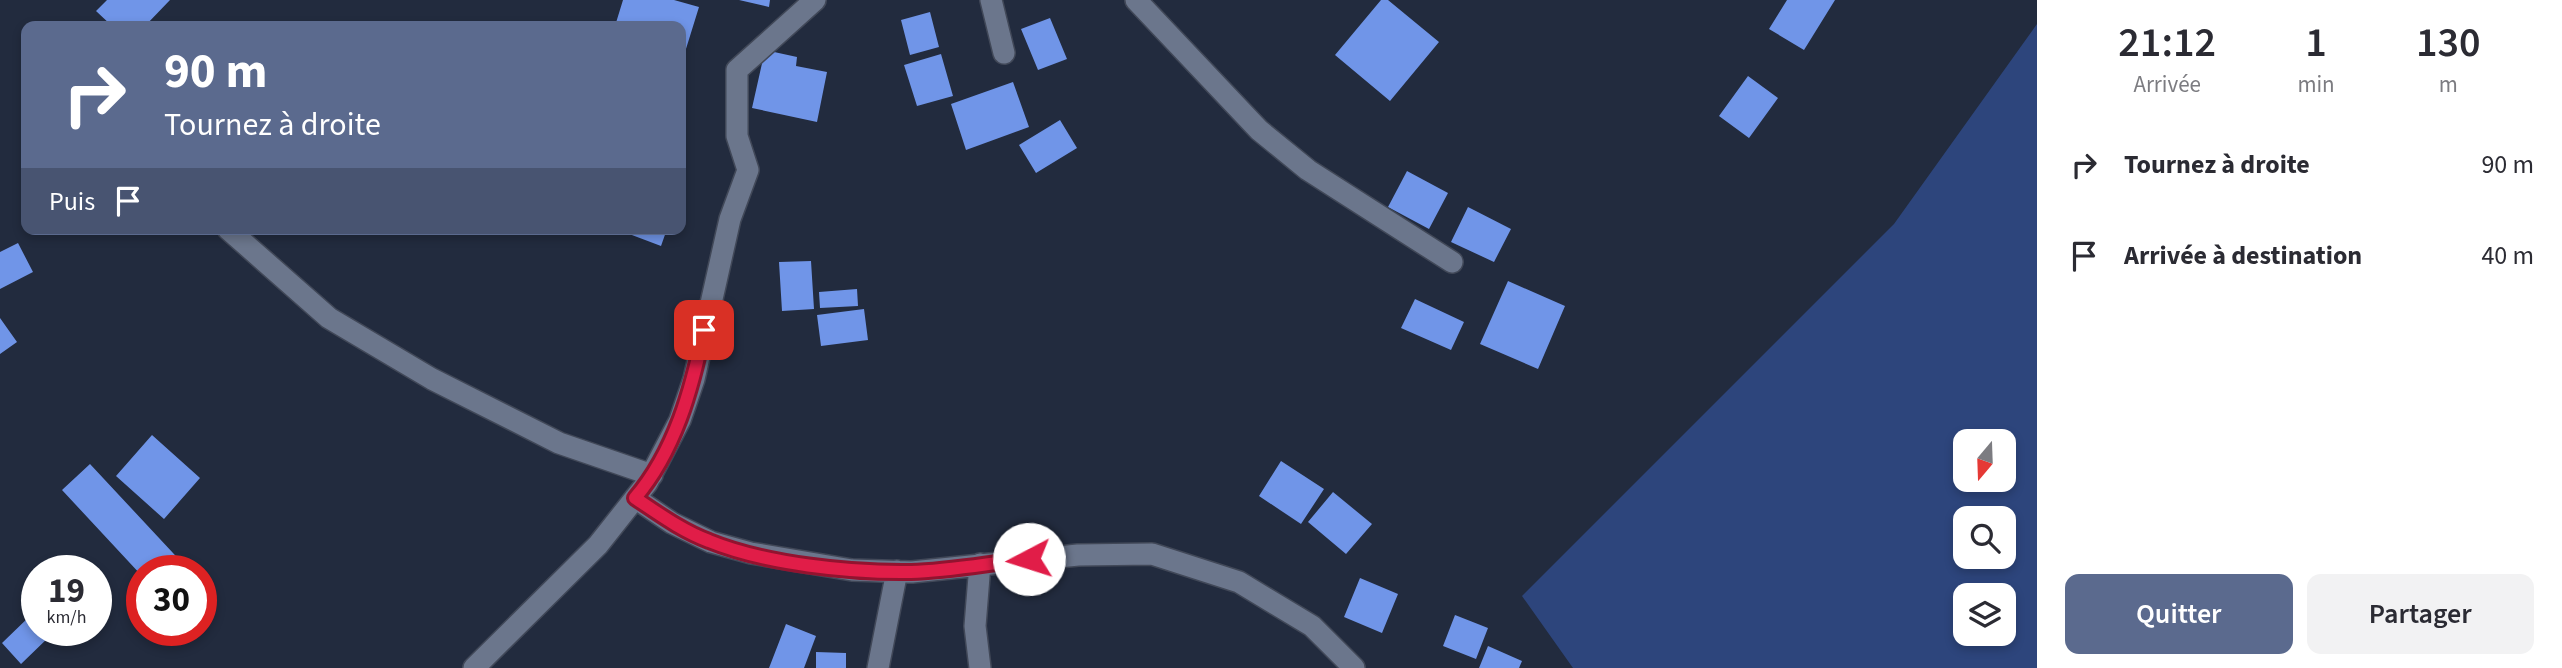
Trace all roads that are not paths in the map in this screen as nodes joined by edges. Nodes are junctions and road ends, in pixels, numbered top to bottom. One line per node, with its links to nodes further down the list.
1 (815, 0): 7 (street)
2 (991, 0): 4 (street)
3 (1136, 0): 6 (street)
4 (1004, 53)
5 (235, 235): 7 (street)
6 (1452, 262)
7 (652, 475): 8 (street)
8 (635, 498): 10 (street); 11 (street)
9 (979, 564): 10 (street); 13 (street); 14 (street)
10 (898, 571): 12 (street)
11 (474, 668)
12 (878, 668)
13 (980, 668)
14 (1354, 668)

